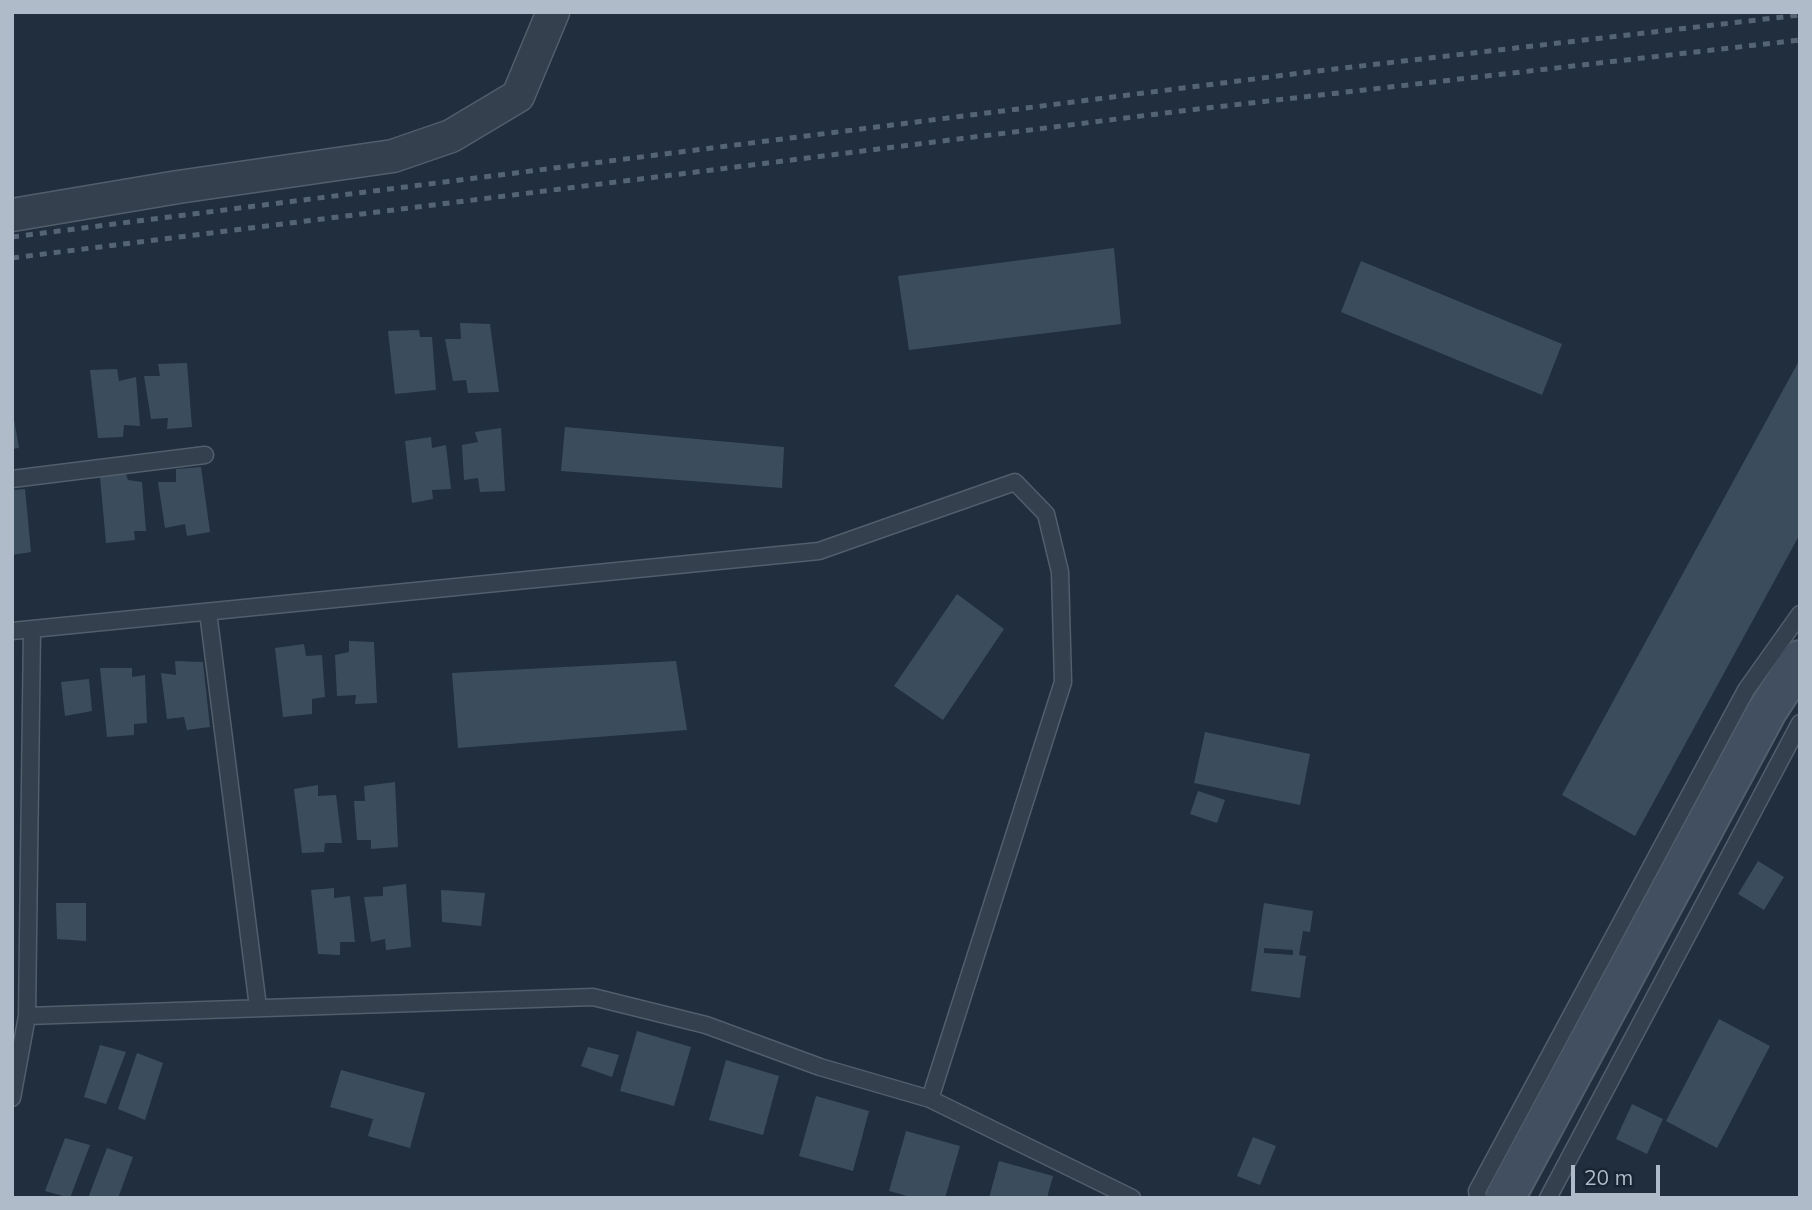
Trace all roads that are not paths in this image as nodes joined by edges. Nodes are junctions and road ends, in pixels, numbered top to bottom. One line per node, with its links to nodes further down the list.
1 (553, 12): 2 (street)
2 (12, 215)
3 (205, 455): 4 (lane)
4 (12, 479)
5 (208, 612): 7 (lane); 11 (lane); 14 (lane)
6 (1800, 614): 16 (lane)
7 (32, 629): 8 (lane); 12 (lane)
8 (12, 632)
9 (1800, 660): 10 (street)
10 (1783, 717): 17 (street); 18 (lane)
11 (258, 1007): 12 (lane); 14 (lane)
12 (27, 1016): 13 (lane)
13 (12, 1098)
14 (930, 1099): 15 (lane)
15 (1132, 1198)
16 (1478, 1198)
17 (1505, 1198)
18 (1548, 1198)

